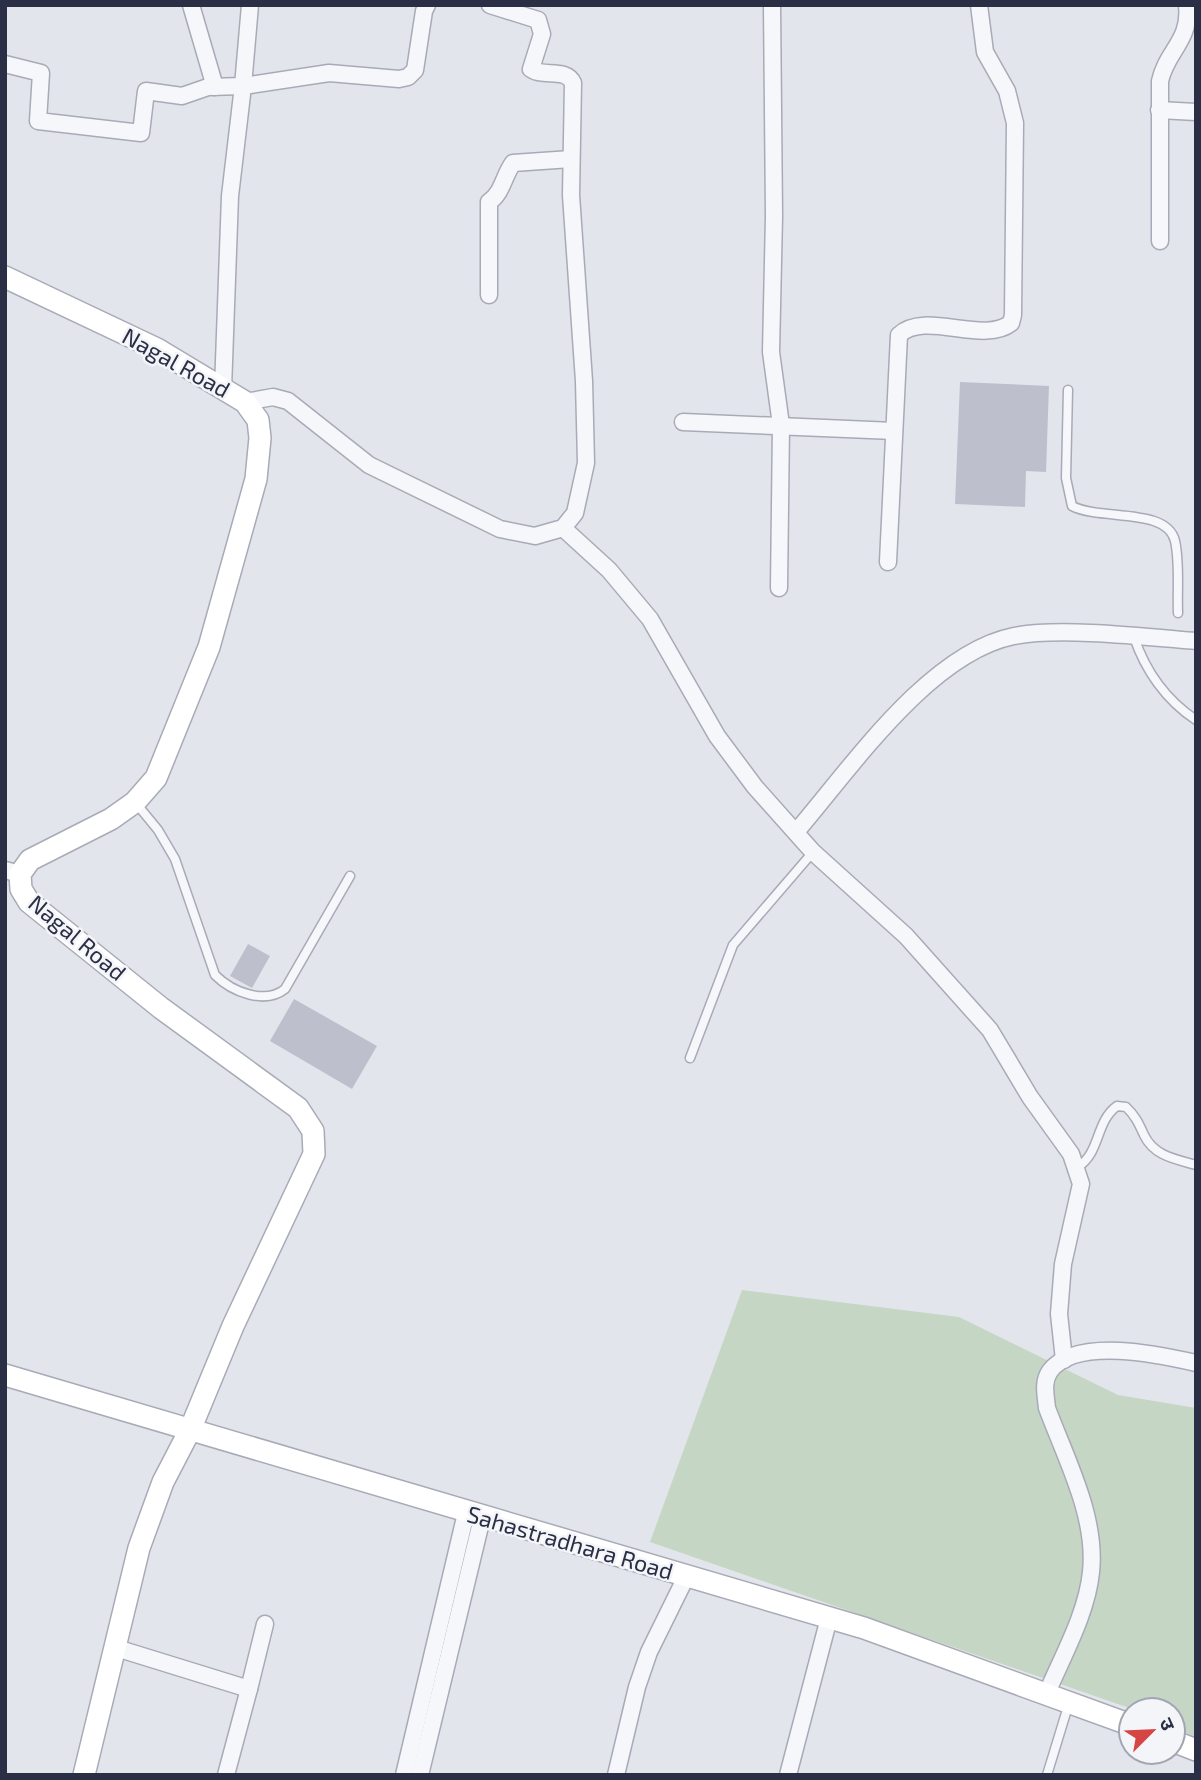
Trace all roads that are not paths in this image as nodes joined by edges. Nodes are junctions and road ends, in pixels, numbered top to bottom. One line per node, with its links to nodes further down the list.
1 (191, 5): 10 (street)
2 (250, 5): 9 (street)
3 (427, 5): 9 (street)
4 (490, 5): 13 (street)
5 (772, 5): 21 (street)
6 (979, 5): 22 (street)
7 (1187, 5): 11 (street)
8 (5, 64): 10 (street)
9 (243, 86): 10 (street); 17 (street)
10 (215, 87)
11 (1160, 110): 12 (street); 14 (street)
12 (1196, 112)
13 (571, 159): 16 (street); 23 (street)
14 (1160, 241)
15 (5, 277): 17 (main road, Nagal Road)
16 (489, 295)
17 (223, 389): 19 (main road, Nagal Road)
18 (1068, 390): 26 (lane)
19 (245, 402): 23 (street); 30 (main road, Nagal Road)
20 (683, 422): 21 (street)
21 (781, 425): 22 (street); 25 (street)
22 (894, 431): 24 (street)
23 (564, 527): 31 (street)
24 (888, 562)
25 (779, 588)
26 (1178, 613)
27 (1134, 637): 28 (street); 29 (lane); 31 (street)
28 (1196, 641)
29 (1196, 720)
30 (135, 802): 33 (main road, Nagal Road); 34 (lane)
31 (796, 832): 32 (street)
32 (813, 852): 35 (lane); 37 (street)
33 (13, 872): 41 (main road, Nagal Road)
34 (350, 876)
35 (690, 1058)
36 (1196, 1165): 37 (lane)
37 (1078, 1167): 38 (street)
38 (1063, 1360): 39 (street); 48 (street)
39 (1196, 1363)
40 (5, 1375): 41 (main road, Sahastradhara Road)
41 (190, 1430): 42 (main road, Sahastradhara Road); 46 (main road, Nagal Road)
42 (474, 1516): 43 (main road, Sahastradhara Road); 53 (street); 54 (street)
43 (686, 1577): 44 (main road, Sahastradhara Road); 55 (street)
44 (829, 1618): 48 (main road, Sahastradhara Road); 56 (street)
45 (265, 1623): 47 (street)
46 (113, 1647): 47 (street); 51 (main road, Nagal Road)
47 (249, 1689): 52 (street)
48 (1047, 1693): 49 (main road, Sahastradhara Road)
49 (1069, 1703): 50 (main road, Sahastradhara Road); 57 (lane)
50 (1117, 1721)
51 (84, 1775)
52 (226, 1775)
53 (404, 1775)
54 (420, 1775)
55 (616, 1775)
56 (788, 1775)
57 (1047, 1775)

